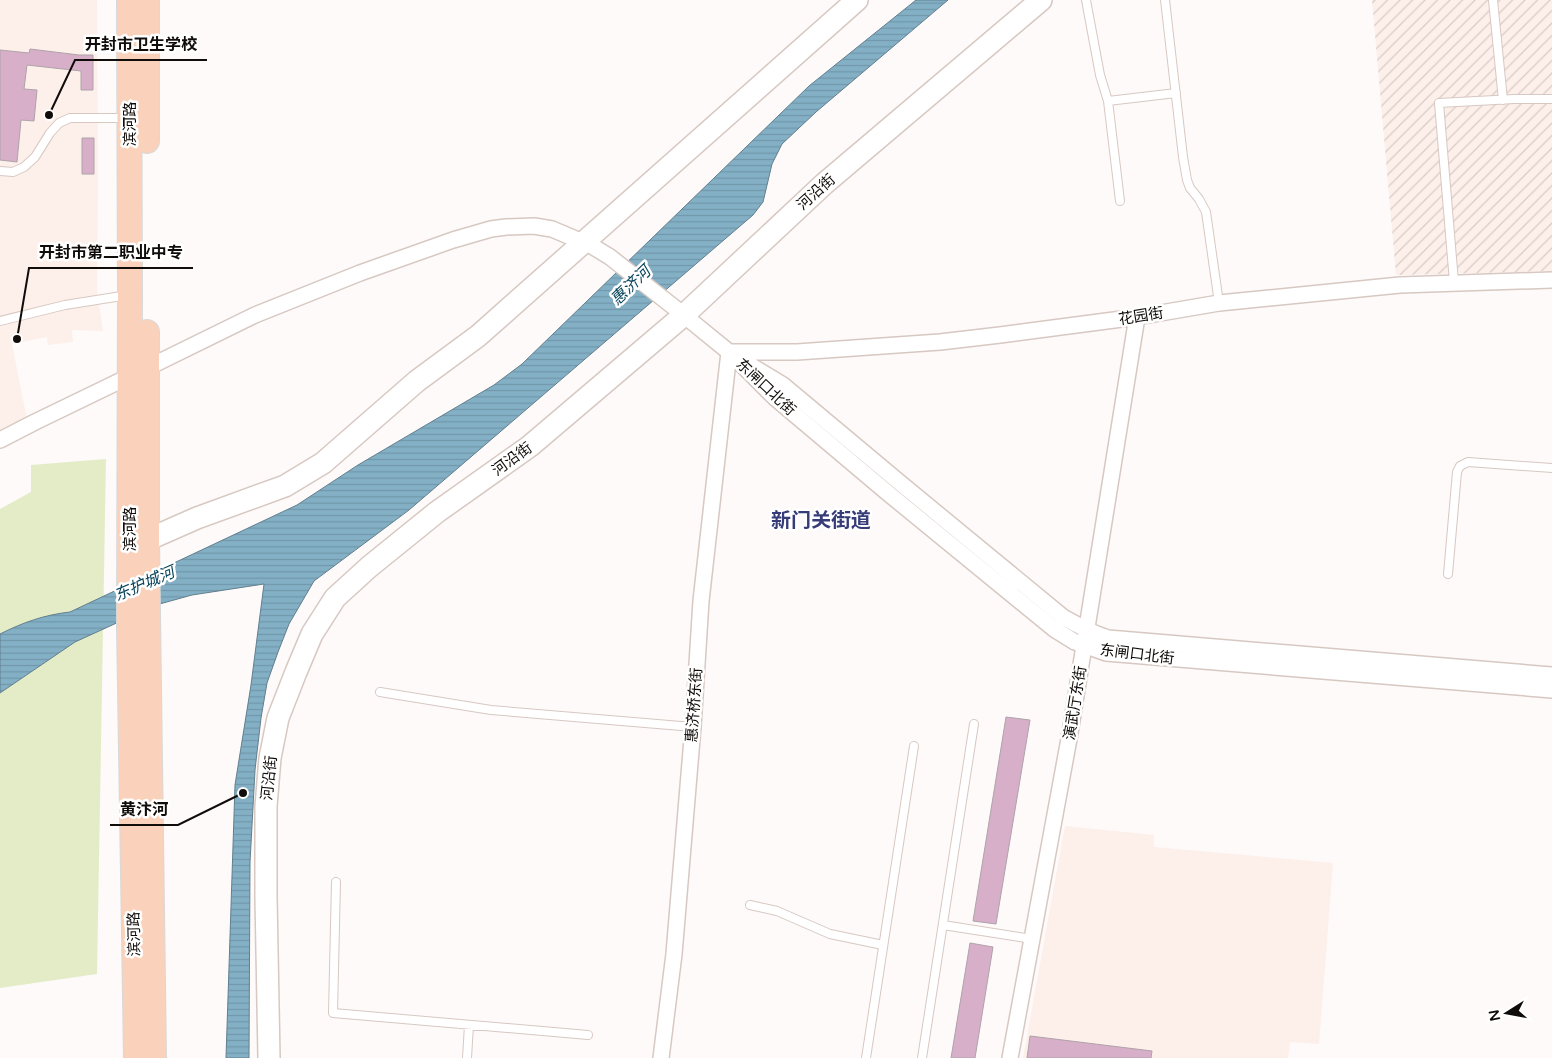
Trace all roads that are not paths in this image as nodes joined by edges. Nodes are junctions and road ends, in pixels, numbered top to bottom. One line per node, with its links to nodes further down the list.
1 (129, 0): 12 (main road, 滨河路)
2 (147, 0): 24 (main road, 滨河路)
3 (857, 0): 15 (street)
4 (1041, 0): 20 (street, 河沿街)
5 (1086, 0): 11 (lane)
6 (1165, 0): 8 (lane)
7 (1493, 0): 9 (lane)
8 (1176, 93): 11 (lane); 19 (lane)
9 (1503, 100): 10 (lane); 17 (lane)
10 (1552, 100)
11 (1108, 101): 14 (lane)
12 (130, 118): 13 (lane); 18 (main road, 滨河路)
13 (0, 171)
14 (1120, 201)
15 (584, 242): 20 (street); 24 (street); 27 (street)
16 (1552, 280): 17 (street, 花园街)
17 (1454, 282): 19 (street, 花园街)
18 (130, 295): 22 (lane); 24 (main road, 滨河路)
19 (1219, 303): 21 (street, 花园街)
20 (679, 312): 23 (street); 47 (street, 河沿街)
21 (1136, 317): 23 (street, 花园街); 30 (street, 演武厅东街)
22 (0, 321)
23 (729, 352): 30 (street, 东闸口北街); 31 (street, 东闸口北街); 36 (street, 惠济桥东街)
24 (138, 372): 25 (street); 27 (main road, 滨河路)
25 (0, 440)
26 (1552, 468): 28 (lane)
27 (138, 542): 29 (main road, 滨河路)
28 (1448, 574)
29 (138, 623): 45 (main road, 滨河路); 46 (main road, 滨河路)
30 (1086, 630): 31 (street, 演武厅东街); 32 (street, 东闸口北街)
31 (1084, 646): 33 (street, 东闸口北街); 41 (street, 演武厅东街)
32 (1552, 675)
33 (1552, 690)
34 (380, 692): 36 (lane)
35 (974, 724): 40 (lane)
36 (692, 727): 49 (street, 惠济桥东街)
37 (914, 746): 42 (lane)
38 (336, 882): 43 (lane)
39 (750, 905): 42 (lane)
40 (943, 925): 41 (lane); 51 (lane)
41 (1032, 939): 52 (street, 演武厅东街)
42 (883, 945): 50 (lane)
43 (469, 1025): 44 (lane); 48 (lane)
44 (588, 1035)
45 (136, 1058)
46 (154, 1058)
47 (269, 1058)
48 (467, 1058)
49 (661, 1058)
50 (866, 1058)
51 (922, 1058)
52 (1010, 1058)

